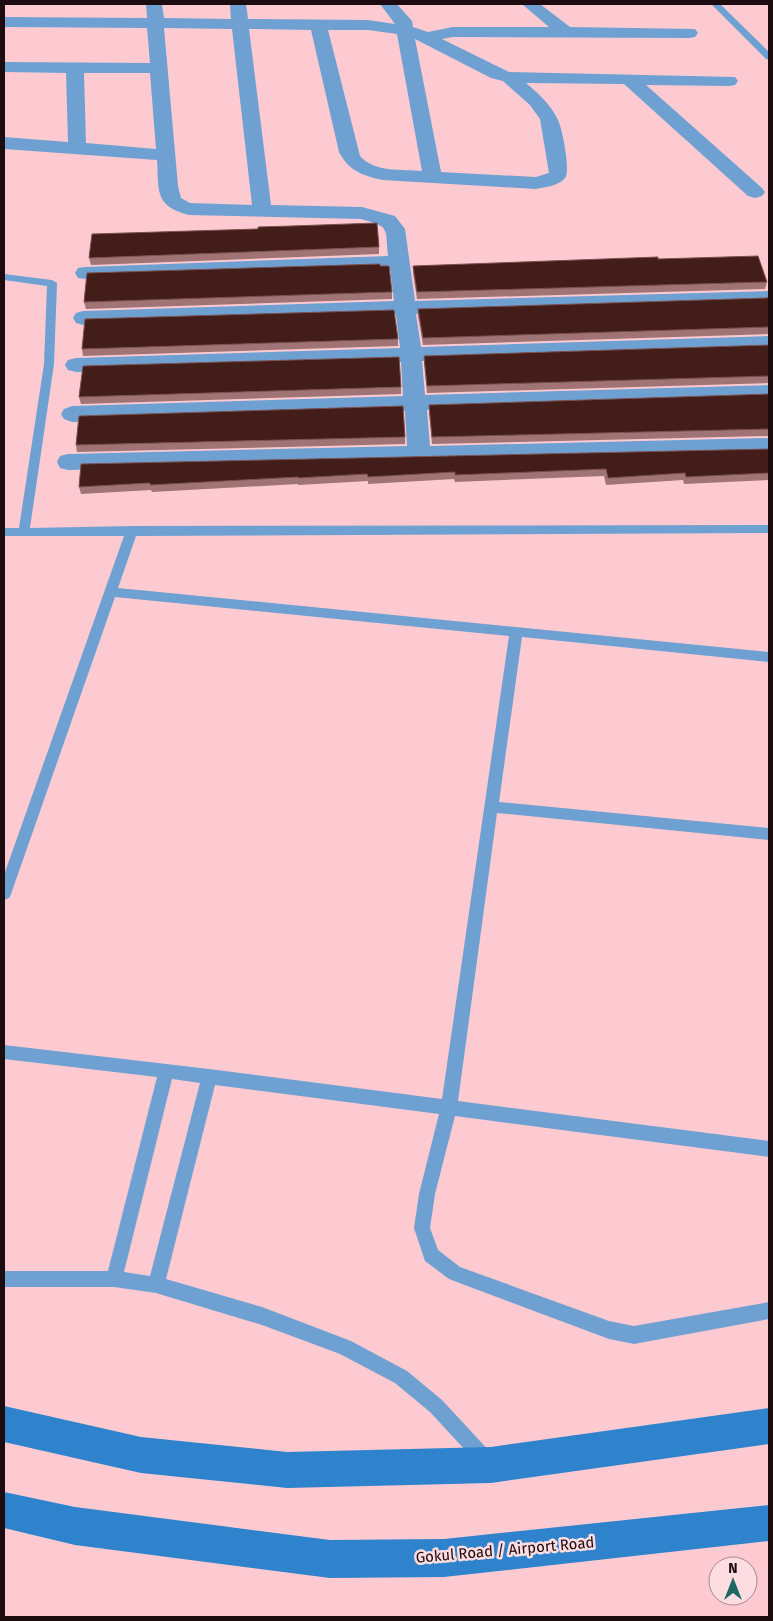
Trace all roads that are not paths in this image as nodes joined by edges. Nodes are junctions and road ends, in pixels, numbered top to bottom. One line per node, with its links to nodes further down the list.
1 (72, 4): 8 (street)
2 (154, 4): 9 (street)
3 (238, 4): 10 (street)
4 (388, 4): 12 (street)
5 (530, 4): 13 (street)
6 (715, 4): 16 (lane)
7 (4, 22): 8 (street)
8 (72, 23): 9 (street)
9 (156, 24): 10 (street); 19 (street)
10 (241, 24): 11 (street); 28 (street)
11 (318, 25): 12 (street); 26 (street)
12 (404, 30): 15 (street); 26 (street)
13 (565, 32): 14 (street); 15 (street)
14 (689, 33)
15 (425, 38): 20 (street)
16 (769, 57)
17 (4, 67): 18 (street)
18 (75, 68): 19 (street); 24 (street)
19 (160, 68): 25 (street)
20 (509, 77): 21 (street); 26 (street)
21 (630, 80): 22 (street); 27 (street)
22 (728, 81)
23 (4, 143): 24 (street)
24 (77, 148): 25 (street)
25 (166, 155): 28 (street)
26 (433, 177)
27 (755, 192)
28 (262, 211): 29 (street)
29 (400, 262): 30 (street); 33 (street)
30 (85, 273)
31 (4, 277): 47 (lane)
32 (765, 296): 33 (street)
33 (406, 306): 34 (street); 36 (street)
34 (83, 318)
35 (769, 343): 36 (street)
36 (411, 353): 37 (street); 39 (street)
37 (76, 365)
38 (769, 392): 39 (street)
39 (415, 402): 40 (street); 42 (street)
40 (72, 414)
41 (769, 446): 42 (street)
42 (419, 453): 43 (street)
43 (68, 462)
44 (769, 529): 45 (lane)
45 (132, 530): 47 (lane); 48 (lane)
46 (4, 532): 47 (lane)
47 (24, 532)
48 (108, 592): 49 (lane); 53 (lane)
49 (516, 632): 50 (lane); 51 (lane)
50 (769, 657)
51 (491, 807): 52 (lane); 57 (lane)
52 (769, 834)
53 (4, 894)
54 (4, 1052): 55 (lane)
55 (166, 1070): 56 (lane); 60 (lane)
56 (209, 1076): 57 (lane); 61 (lane)
57 (449, 1107): 58 (lane); 62 (lane)
58 (769, 1149)
59 (4, 1279): 60 (lane)
60 (114, 1279): 61 (lane)
61 (156, 1285): 65 (lane)
62 (769, 1311)
63 (4, 1424): 65 (main road)
64 (769, 1426): 65 (main road)
65 (490, 1465)
66 (4, 1510): 67 (main road, Gokul Road / Airport Road)
67 (769, 1523)

